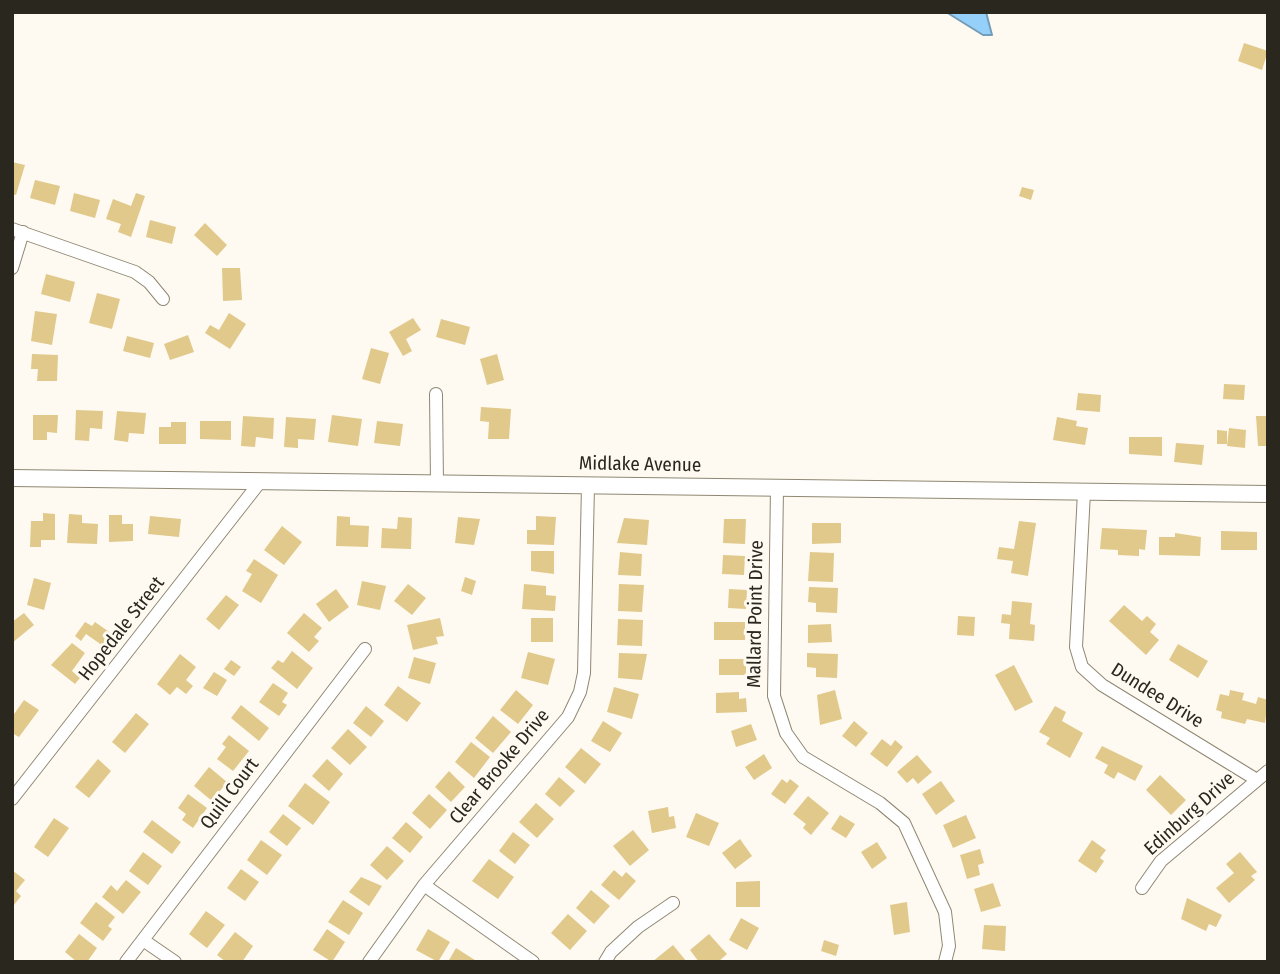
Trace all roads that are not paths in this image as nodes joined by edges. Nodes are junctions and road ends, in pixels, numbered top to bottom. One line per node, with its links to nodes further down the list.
1 (18, 230): 2 (street); 3 (street)
2 (12, 268)
3 (163, 299)
4 (436, 394): 7 (street)
5 (12, 478): 6 (street, Midlake Avenue)
6 (260, 482): 7 (street, Midlake Avenue); 14 (street, Hopedale Street)
7 (437, 484): 8 (street, Midlake Avenue)
8 (588, 485): 9 (street, Midlake Avenue); 15 (street, Clear Brooke Drive)
9 (777, 488): 10 (street, Midlake Avenue); 24 (street, Mallard Point Drive)
10 (1084, 492): 11 (street, Midlake Avenue); 13 (street, Dundee Drive)
11 (1268, 494)
12 (365, 649): 18 (street, Quill Court)
13 (1263, 776): 16 (street, Edinburg Drive)
14 (12, 799)
15 (424, 886): 21 (street, Clear Brooke Drive); 22 (street)
16 (1142, 888)
17 (673, 902): 23 (street)
18 (143, 940): 19 (street, Quill Court); 20 (street)
19 (126, 962)
20 (175, 962)
21 (369, 962)
22 (533, 962)
23 (605, 962)
24 (945, 962)

